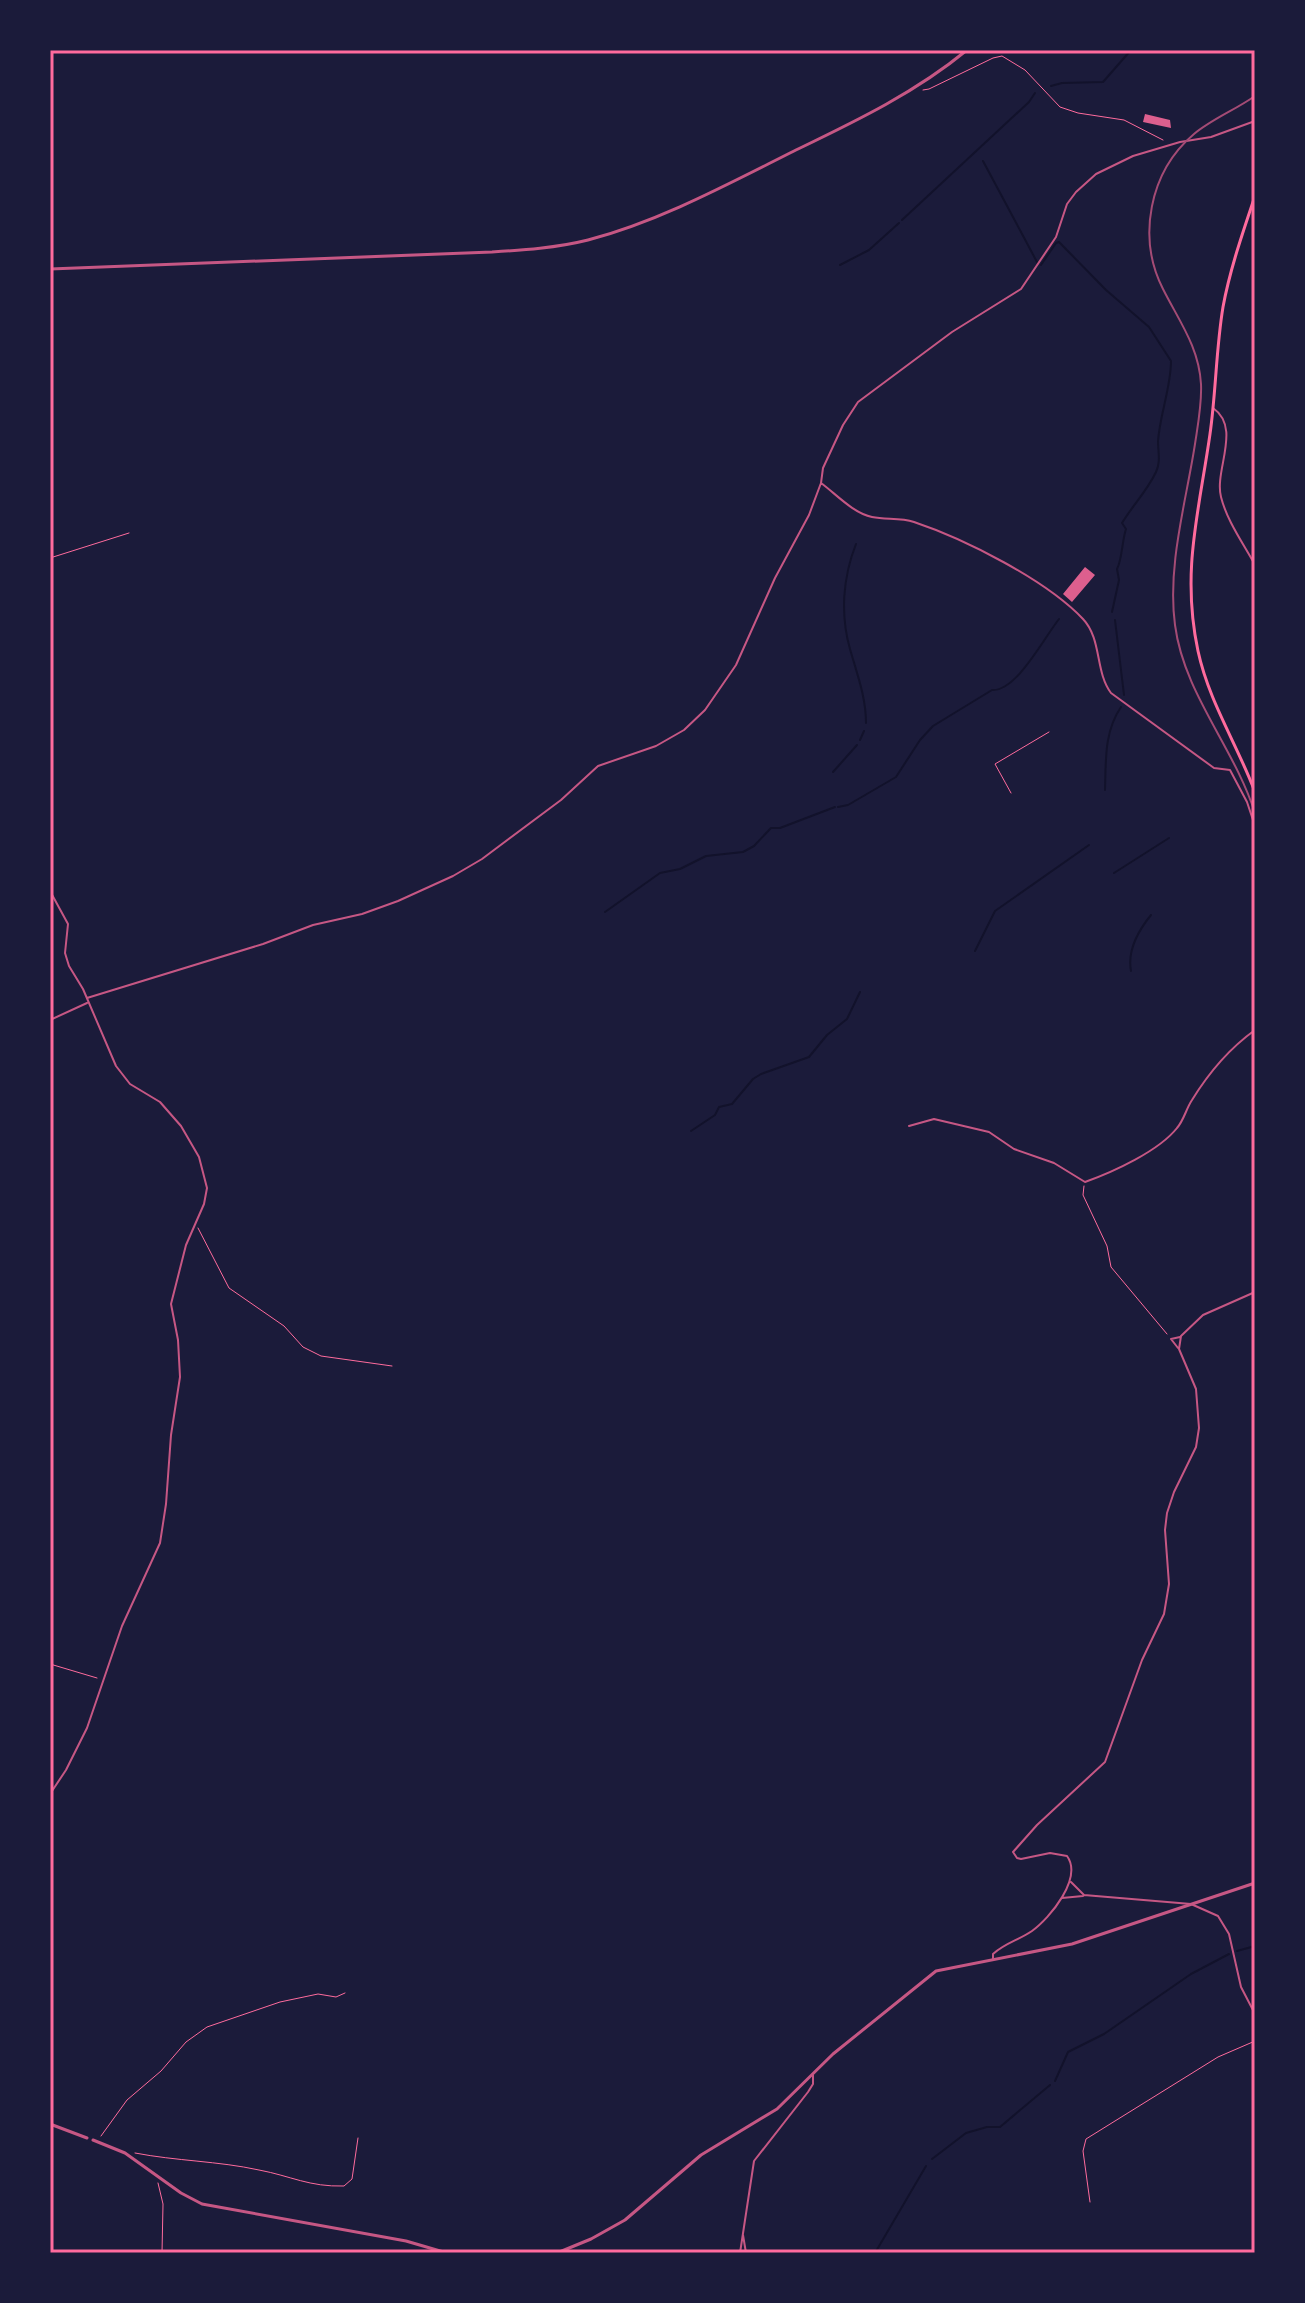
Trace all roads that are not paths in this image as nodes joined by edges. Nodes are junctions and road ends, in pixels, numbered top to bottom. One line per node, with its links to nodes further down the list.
1 (967, 50): 4 (street)
2 (1255, 121): 6 (street)
3 (1255, 196): 5 (main road)
4 (50, 269)
5 (1213, 408): 7 (street); 8 (main road)
6 (821, 483): 9 (street); 11 (street)
7 (1255, 565)
8 (1255, 792)
9 (1255, 826)
10 (50, 891): 11 (street)
11 (88, 1000): 12 (street); 18 (street)
12 (50, 1020)
13 (1255, 1030): 14 (street)
14 (909, 1126)
15 (1255, 1292): 16 (street)
16 (1181, 1336): 17 (street); 17 (street)
17 (1179, 1349): 19 (street)
18 (50, 1794)
19 (1070, 1880): 21 (street); 22 (street)
20 (1255, 1883): 23 (street)
21 (1084, 1895): 22 (street); 23 (street)
22 (1062, 1898): 24 (street)
23 (1191, 1904): 24 (street); 25 (street)
24 (993, 1959): 26 (street)
25 (1255, 2014)
26 (813, 2074): 30 (street); 32 (street)
27 (50, 2124): 28 (street)
28 (87, 2138)
29 (96, 2141): 31 (street)
30 (743, 2234): 33 (street); 34 (street)
31 (447, 2253)
32 (557, 2253)
33 (740, 2253)
34 (746, 2253)

